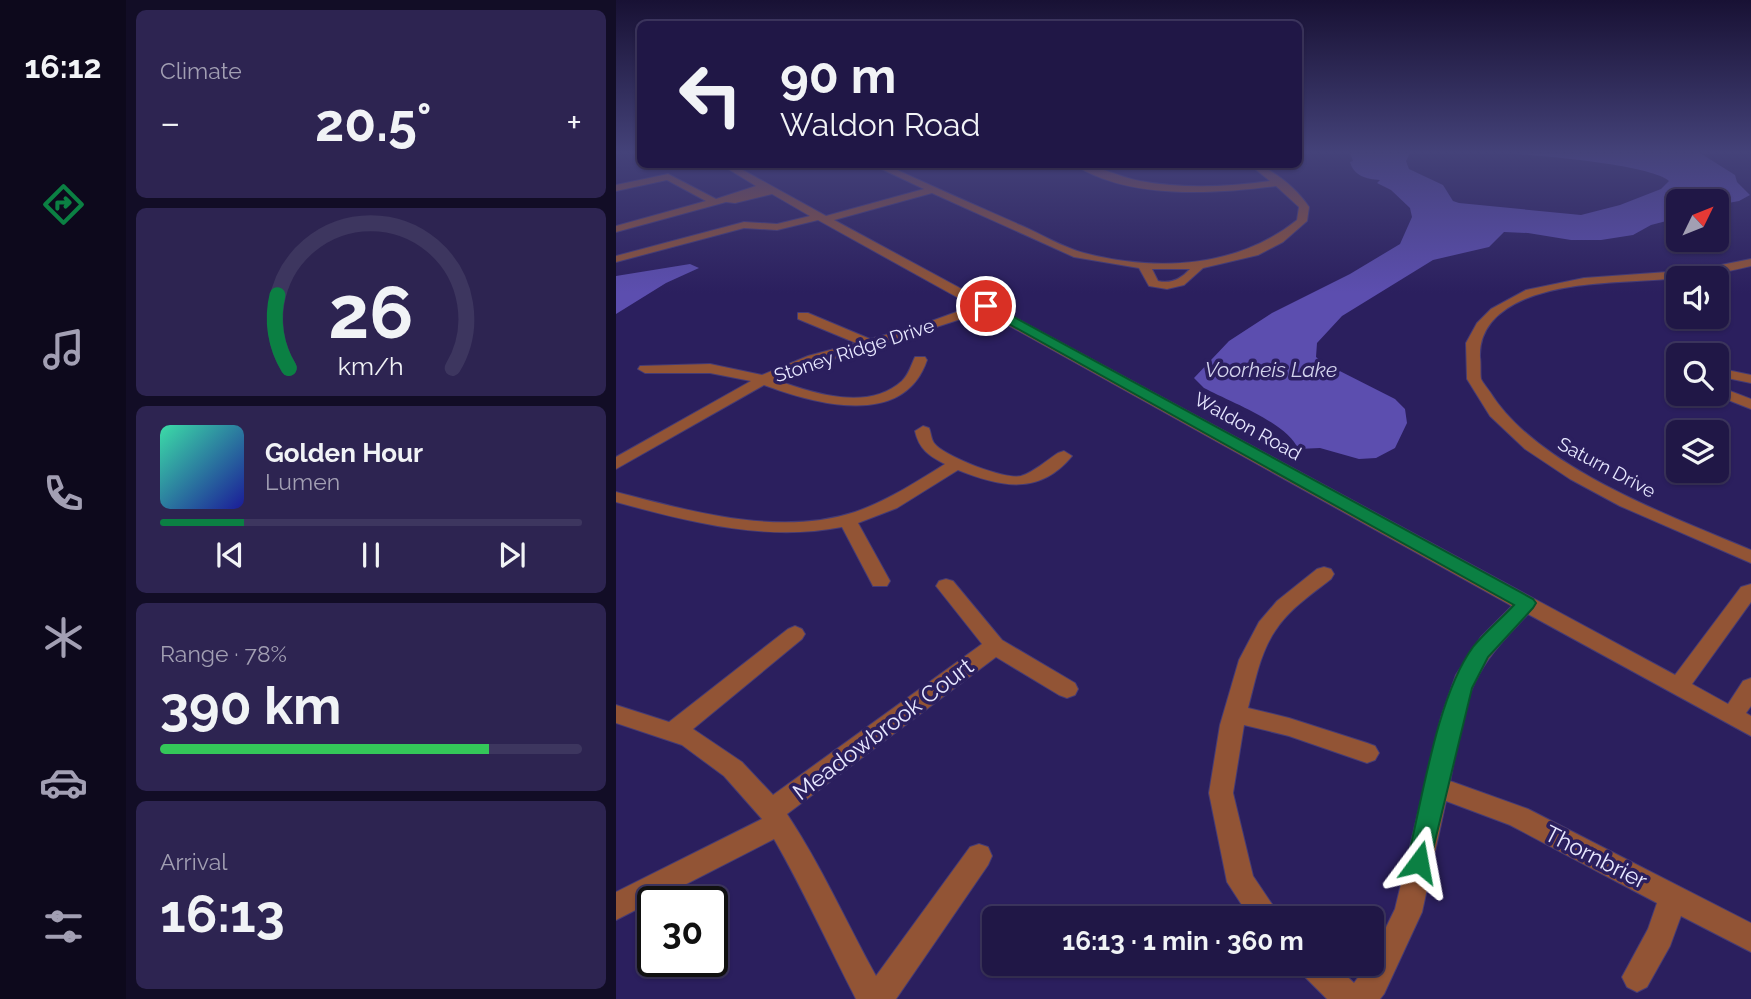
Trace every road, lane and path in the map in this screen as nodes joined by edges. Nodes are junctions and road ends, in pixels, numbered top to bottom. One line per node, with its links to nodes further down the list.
1 (710, 200): 7 (street)
2 (724, 200): 7 (street)
3 (788, 200): 8 (street, Waldon Road)
4 (885, 200): 8 (street)
5 (954, 200): 13 (street)
6 (1299, 200): 12 (street)
7 (714, 202): 9 (street)
8 (821, 217): 10 (street); 14 (street, Waldon Road)
9 (616, 229)
10 (616, 259)
11 (1751, 262): 30 (street, Saturn Drive)
12 (1199, 264): 13 (street); 13 (street)
13 (1144, 266)
14 (986, 306): 16 (street, Stoney Ridge Drive); 35 (street, Waldon Road)
15 (803, 316): 16 (street)
16 (869, 344): 21 (street, Stoney Ridge Drive)
17 (920, 360): 21 (street)
18 (645, 369): 21 (street)
19 (1729, 374): 20 (street)
20 (1751, 379)
21 (761, 381): 26 (street, Stoney Ridge Drive)
22 (1729, 395): 23 (street)
23 (1751, 404)
24 (923, 431): 27 (street)
25 (1064, 456): 27 (street)
26 (616, 464)
27 (956, 464): 29 (street)
28 (616, 496): 29 (street)
29 (847, 520): 32 (street)
30 (1751, 557)
31 (1324, 574): 42 (street)
32 (880, 581)
33 (946, 586): 37 (street)
34 (1751, 591): 38 (street)
35 (1527, 603): 38 (street, Waldon Road); 46 (street)
36 (795, 634): 44 (street)
37 (995, 646): 40 (street); 47 (street, Meadowbrook Court)
38 (1678, 687): 43 (street, Waldon Road)
39 (1751, 687): 43 (street)
40 (1067, 689)
41 (616, 714): 44 (street)
42 (1235, 714): 45 (street); 51 (street)
43 (1742, 722)
44 (673, 732): 47 (street)
45 (1367, 753)
46 (1436, 787): 49 (street, Thornbrier); 58 (street)
47 (775, 817): 50 (street, Meadowbrook Court); 55 (street)
48 (979, 856): 56 (street)
49 (1673, 897): 52 (street, Thornbrier); 54 (street)
50 (616, 906)
51 (1259, 906)
52 (1751, 938)
53 (1325, 976): 57 (street)
54 (1637, 976)
55 (872, 999)
56 (878, 999)
57 (1349, 999)
58 (1359, 999)

